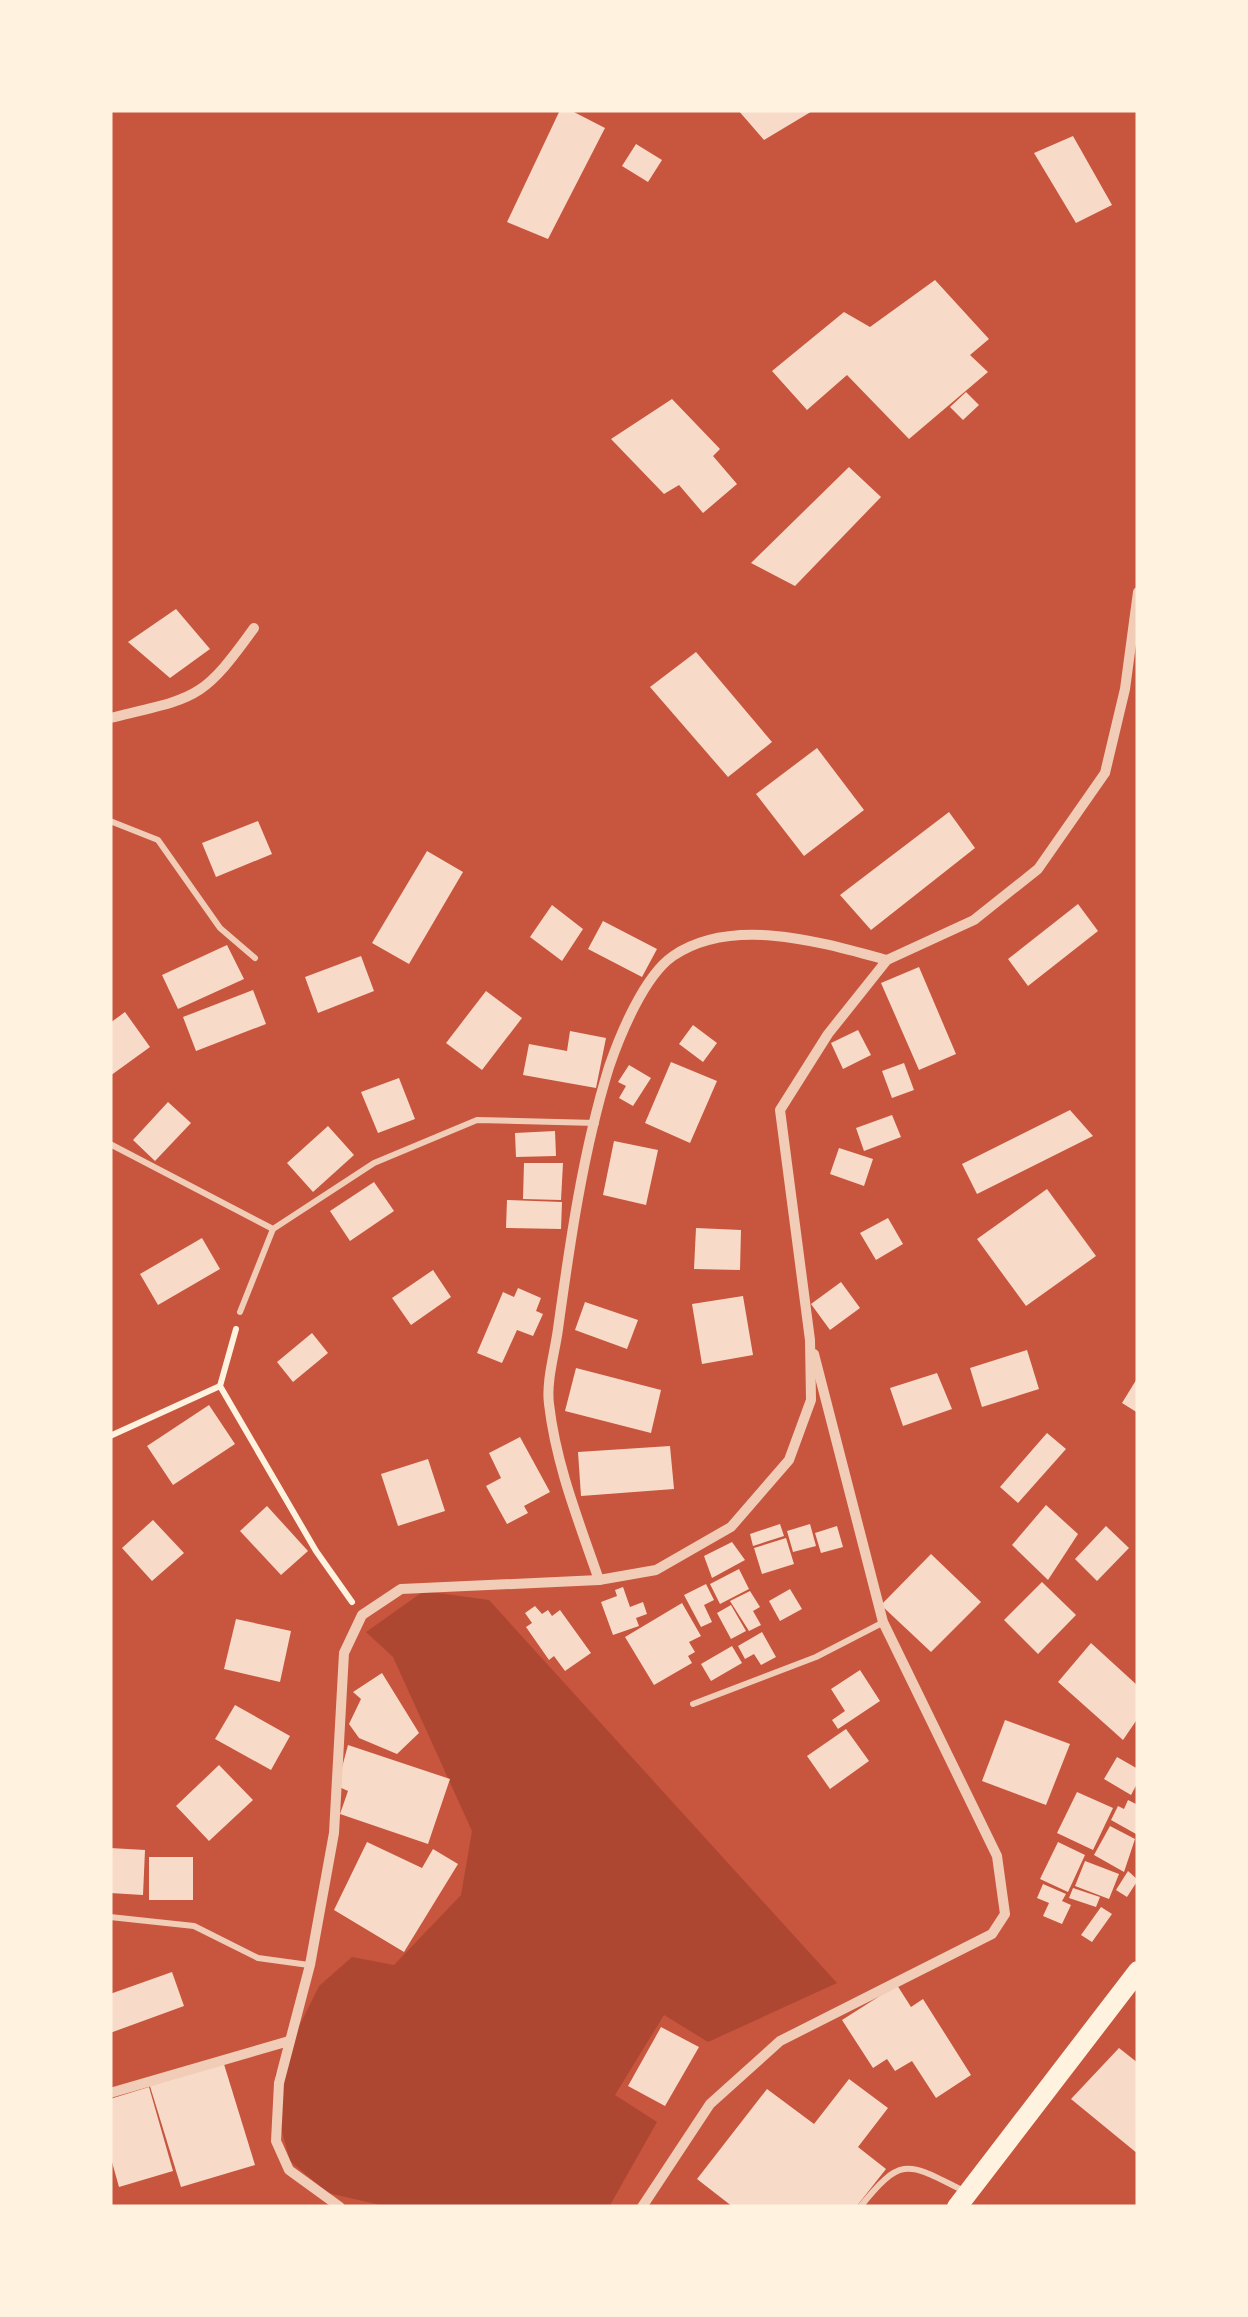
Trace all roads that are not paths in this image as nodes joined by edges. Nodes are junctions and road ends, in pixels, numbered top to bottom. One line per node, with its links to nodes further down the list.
1 (1138, 592): 6 (street)
2 (254, 628): 3 (street)
3 (110, 718)
4 (110, 821): 5 (lane)
5 (254, 958)
6 (887, 960): 7 (street); 11 (street)
7 (597, 1122): 9 (lane); 12 (street)
8 (110, 1144): 9 (lane)
9 (274, 1229): 10 (lane)
10 (240, 1312)
11 (810, 1340): 12 (street); 13 (street)
12 (599, 1580): 16 (street)
13 (883, 1622): 14 (lane); 22 (street)
14 (693, 1704)
15 (110, 1917): 16 (lane)
16 (310, 1965): 18 (street)
17 (1138, 1971): 20 (main road)
18 (289, 2042): 19 (street); 21 (street)
19 (110, 2093)
20 (963, 2200): 23 (lane)
21 (340, 2207)
22 (642, 2207)
23 (860, 2207)

